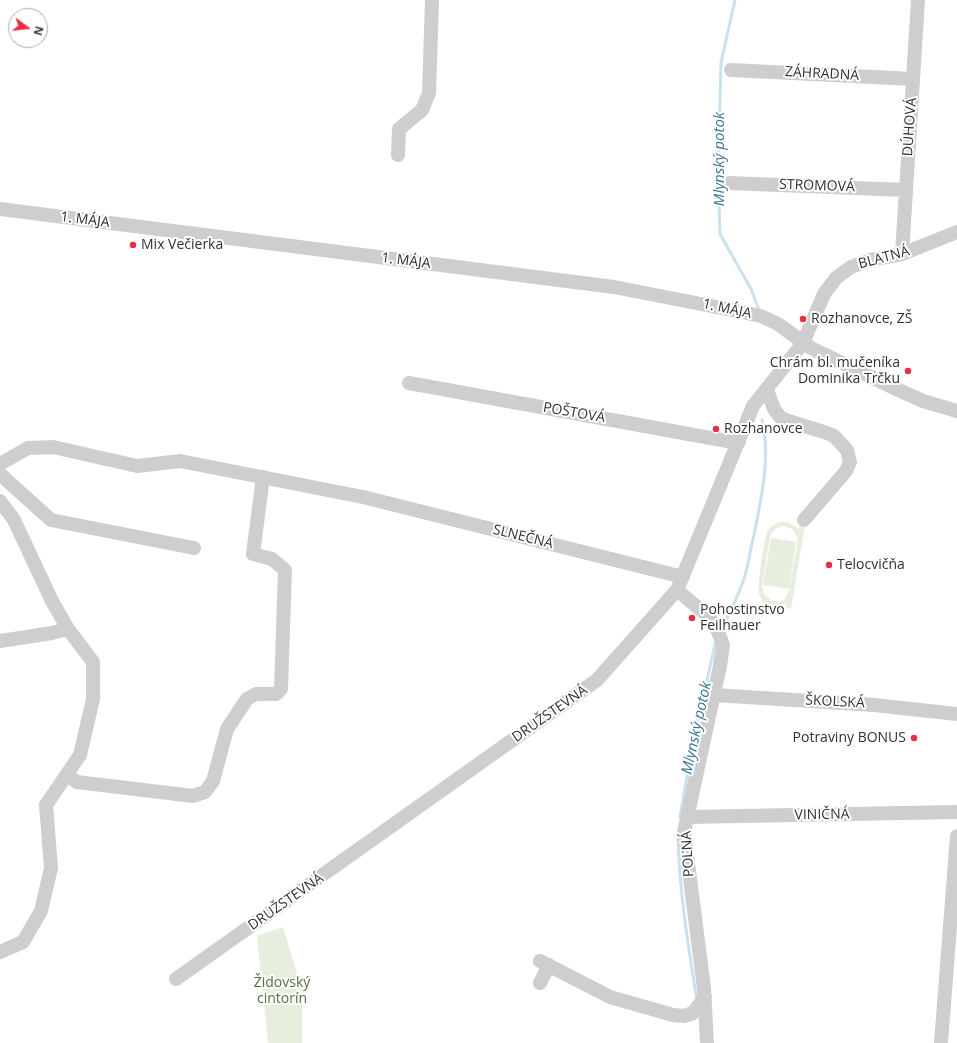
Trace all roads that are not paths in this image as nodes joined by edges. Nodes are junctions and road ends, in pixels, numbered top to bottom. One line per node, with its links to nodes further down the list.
1 (432, 0): 5 (street)
2 (918, 0): 4 (street, DÚHOVÁ)
3 (731, 70): 4 (street, ZÁHRADNÁ)
4 (913, 79): 7 (street, DÚHOVÁ)
5 (398, 155)
6 (729, 183): 7 (street, STROMOVÁ)
7 (905, 190): 10 (street, DÚHOVÁ)
8 (0, 209): 11 (street, 1. MÁJA)
9 (957, 232): 10 (street, BLATNÁ)
10 (902, 254): 11 (street, BLATNÁ)
11 (803, 343): 13 (street, DRUŽSTEVNÁ); 14 (street, 1. MÁJA)
12 (409, 383): 15 (street, POŠTOVÁ)
13 (767, 390): 15 (street, DRUŽSTEVNÁ); 20 (street)
14 (957, 411)
15 (739, 442): 22 (street, DRUŽSTEVNÁ)
16 (0, 464): 18 (street, SLNEČNÁ)
17 (0, 474): 21 (street)
18 (263, 477): 22 (street, SLNEČNÁ); 28 (street)
19 (0, 501): 24 (street)
20 (804, 520)
21 (194, 548)
22 (683, 577): 23 (street, DRUŽSTEVNÁ)
23 (677, 590): 26 (street, POĽNÁ); 33 (street, DRUŽSTEVNÁ)
24 (68, 629): 25 (street); 28 (street)
25 (0, 641)
26 (714, 695): 27 (street, ŠKOLSKÁ); 30 (street, POĽNÁ)
27 (957, 714)
28 (67, 775): 32 (street)
29 (957, 812): 30 (street, VINIČNÁ)
30 (687, 817): 35 (street, POĽNÁ)
31 (957, 836): 37 (street)
32 (0, 952)
33 (176, 980)
34 (540, 983): 35 (street)
35 (703, 999): 36 (street, POĽNÁ)
36 (707, 1043)
37 (941, 1043)

